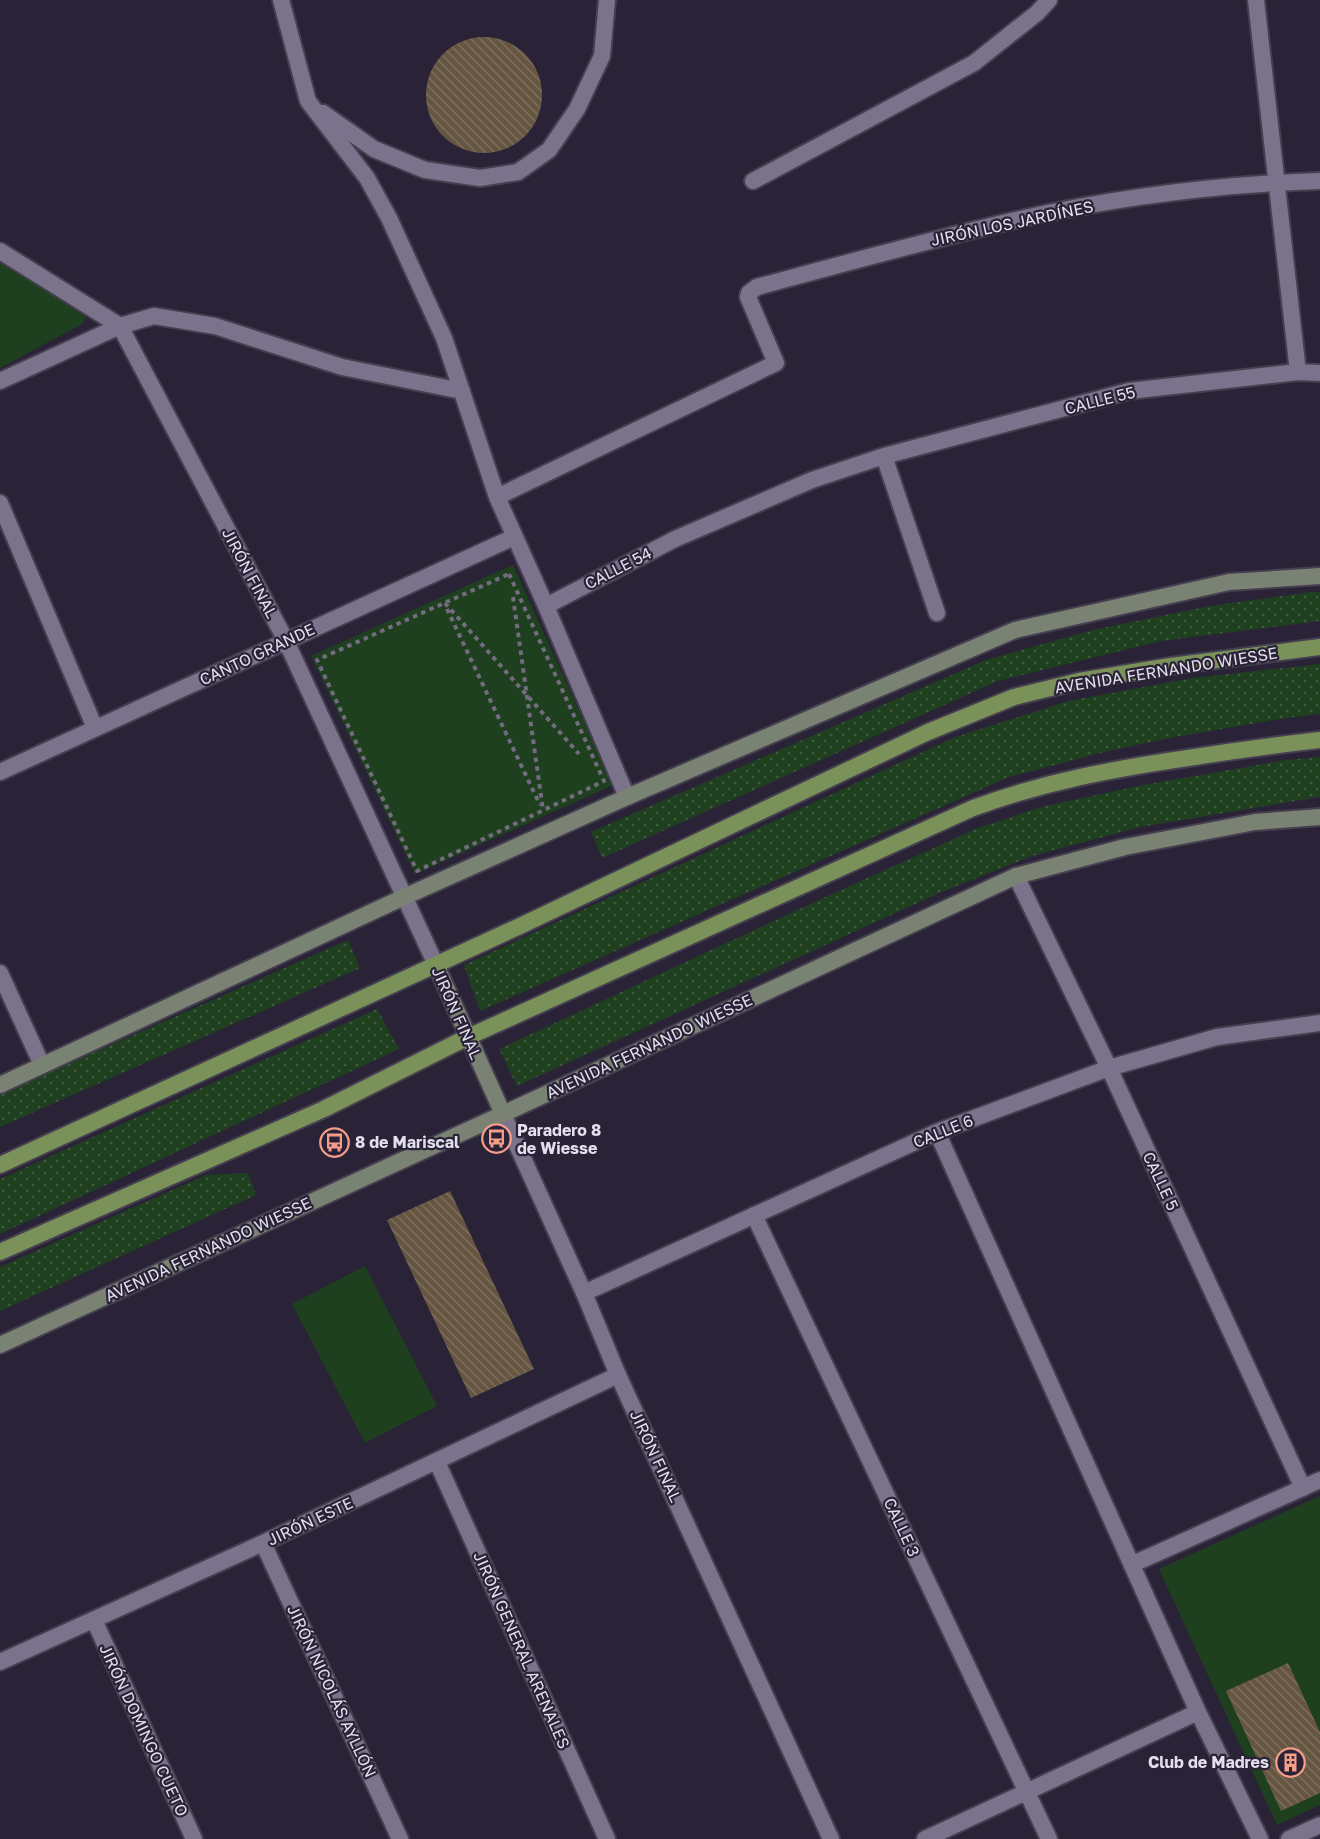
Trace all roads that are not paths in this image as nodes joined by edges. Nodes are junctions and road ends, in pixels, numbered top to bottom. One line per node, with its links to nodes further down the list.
1 (281, 0): 5 (street)
2 (607, 0): 5 (street)
3 (1049, 0): 7 (street)
4 (1256, 0): 8 (street)
5 (308, 101): 14 (street)
6 (1320, 181): 8 (street, JIRÓN LOS JARDÍNES)
7 (753, 182)
8 (1276, 183): 11 (street); 16 (street, JIRÓN LOS JARDÍNES)
9 (0, 251): 10 (street)
10 (120, 326): 13 (street); 14 (street); 22 (street, JIRÓN FINAL)
11 (1298, 372): 12 (street, CALLE 55); 15 (street, CALLE 55)
12 (1320, 373)
13 (0, 381)
14 (462, 391): 16 (street)
15 (884, 456): 20 (street, CALLE 54); 21 (street)
16 (497, 497): 18 (street)
17 (0, 503): 24 (street)
18 (514, 537): 20 (street); 22 (street, CANTO GRANDE)
19 (1320, 576): 27 (main road)
20 (546, 606): 27 (street)
21 (938, 613)
22 (286, 641): 24 (street, CANTO GRANDE); 30 (street, JIRÓN FINAL)
23 (1320, 647): 31 (main road, AVENIDA FERNANDO WIESSE)
24 (95, 728): 26 (street, CANTO GRANDE)
25 (1320, 740): 34 (main road)
26 (0, 772)
27 (627, 797): 30 (main road)
28 (1320, 817): 29 (main road, AVENIDA FERNANDO WIESSE)
29 (1016, 876): 36 (street, CALLE 5); 38 (main road, AVENIDA FERNANDO WIESSE)
30 (404, 897): 31 (street, JIRÓN FINAL); 35 (main road)
31 (436, 965): 34 (main road, JIRÓN FINAL); 40 (main road, AVENIDA FERNANDO WIESSE)
32 (0, 973): 35 (street)
33 (1318, 1027): 36 (street, CALLE 6)
34 (468, 1037): 38 (main road, JIRÓN FINAL); 42 (main road)
35 (42, 1065): 37 (main road)
36 (1109, 1068): 39 (street, CALLE 6); 48 (street, CALLE 5)
37 (0, 1085)
38 (503, 1114): 43 (street, JIRÓN FINAL); 44 (main road, AVENIDA FERNANDO WIESSE)
39 (937, 1132): 41 (street, CALLE 6); 50 (street)
40 (0, 1165)
41 (754, 1215): 43 (street, CALLE 6); 54 (street, CALLE 3)
42 (0, 1252)
43 (584, 1293): 45 (street, JIRÓN FINAL)
44 (0, 1345)
45 (618, 1375): 46 (street, JIRÓN ESTE); 59 (street, JIRÓN FINAL)
46 (437, 1462): 49 (street, JIRÓN ESTE); 58 (street, JIRÓN GENERAL ARENALES)
47 (1320, 1480): 48 (street)
48 (1303, 1488): 50 (street)
49 (263, 1542): 51 (street, JIRÓN ESTE); 57 (street, JIRÓN NICOLÁS AYLLÓN)
50 (1133, 1564): 53 (street)
51 (94, 1620): 52 (street, JIRÓN ESTE); 56 (street, JIRÓN DOMINGO CUETO)
52 (0, 1662)
53 (1198, 1712): 54 (street); 62 (street)
54 (1027, 1791): 60 (street); 61 (street, CALLE 3)
55 (1320, 1825): 63 (street)
56 (194, 1839)
57 (400, 1839)
58 (607, 1839)
59 (831, 1839)
60 (925, 1839)
61 (1049, 1839)
62 (1260, 1839)
63 (1289, 1839)

